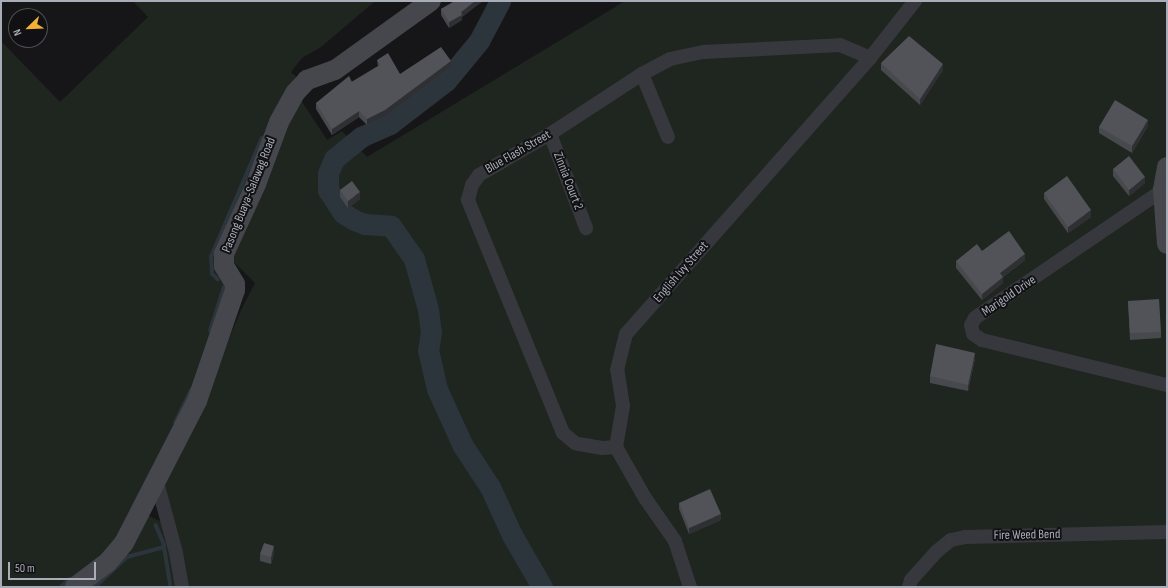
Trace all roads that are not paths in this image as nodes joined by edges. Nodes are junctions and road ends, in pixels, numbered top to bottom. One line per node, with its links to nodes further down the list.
1 (431, 1): 13 (street, Pasong Buaya-Salawag Road)
2 (915, 1): 3 (street, English Ivy Street)
3 (870, 58): 4 (street, Blue Flash Street); 12 (street, English Ivy Street)
4 (642, 74): 5 (street, Blue Flash Street); 6 (street)
5 (550, 134): 9 (street, Zinnia Court 2); 12 (street, Blue Flash Street)
6 (668, 137)
7 (1167, 167): 8 (street)
8 (1163, 190): 10 (street); 11 (street, Marigold Drive)
9 (586, 228)
10 (1167, 244)
11 (1167, 386)
12 (616, 447): 17 (street)
13 (157, 482): 15 (street, Pasong Buaya-Salawag Road); 16 (street)
14 (1167, 532): 18 (street, Fire Weed Bend)
15 (75, 587)
16 (182, 587)
17 (690, 587)
18 (909, 587)

